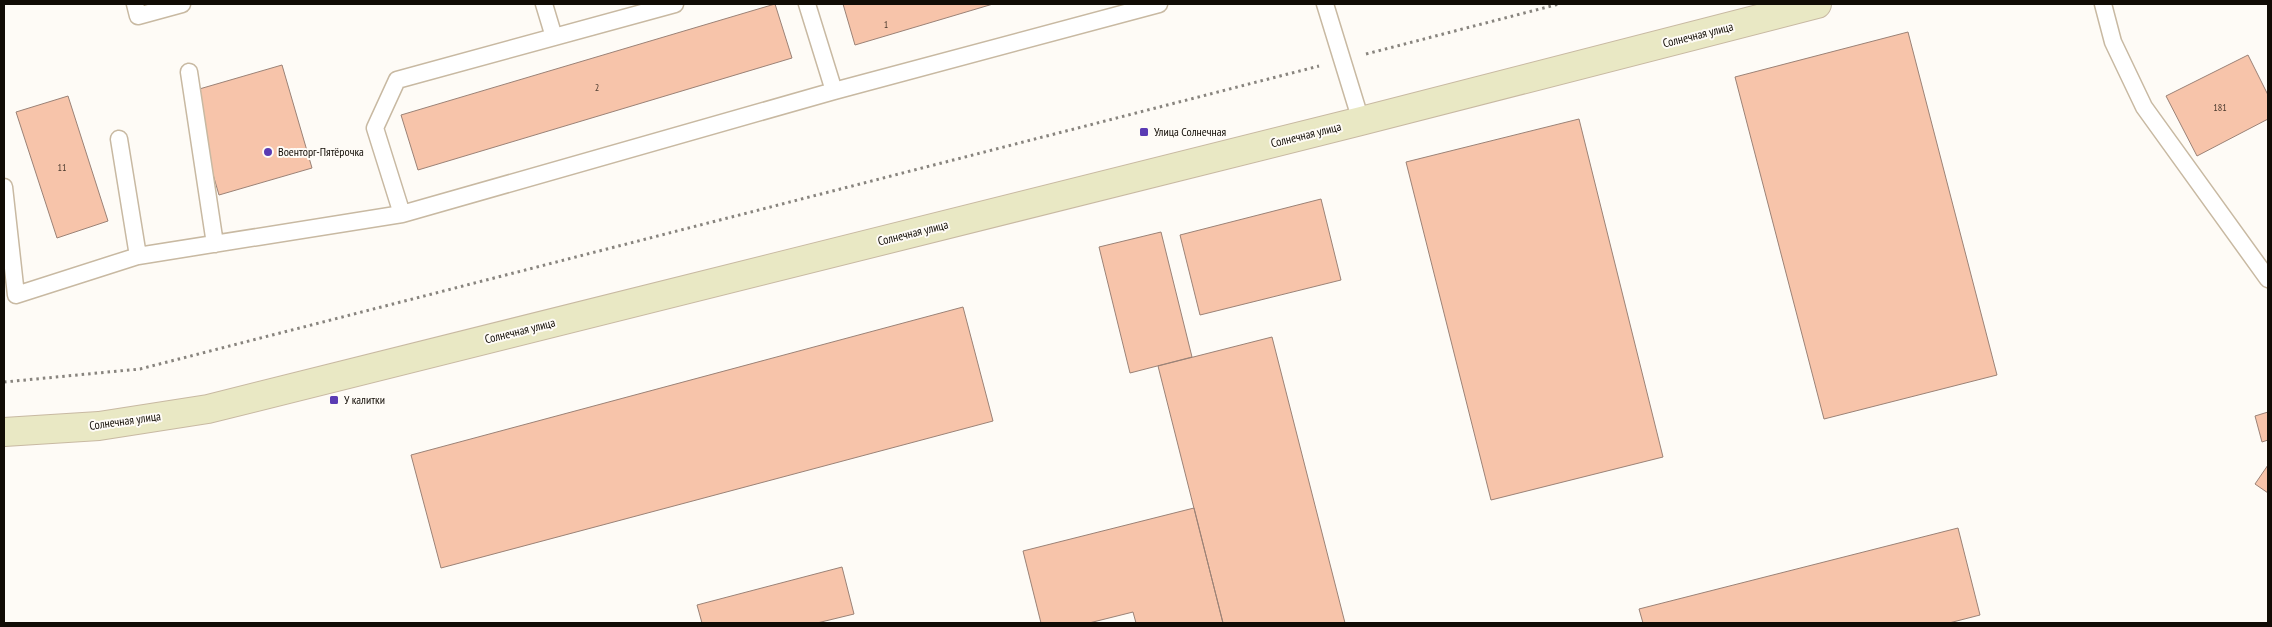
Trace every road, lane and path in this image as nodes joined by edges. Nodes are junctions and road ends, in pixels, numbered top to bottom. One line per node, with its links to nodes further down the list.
1 (134, 4): 2 (lane)
2 (182, 4)
3 (544, 4): 11 (lane)
4 (675, 4): 11 (lane)
5 (807, 4): 14 (lane)
6 (1159, 4): 14 (lane)
7 (1326, 4): 12 (lane)
8 (1559, 4): 12 (path)
9 (1816, 4): 15 (street, Солнечная улица)
10 (2103, 4): 21 (lane)
11 (554, 37): 18 (lane)
12 (1342, 60): 15 (lane); 22 (path)
13 (188, 72): 19 (lane)
14 (834, 91): 18 (lane)
15 (1360, 121): 23 (street, Солнечная улица)
16 (119, 139): 20 (lane)
17 (4, 187): 20 (lane)
18 (402, 214): 19 (lane)
19 (215, 244): 20 (lane)
20 (138, 256)
21 (2268, 279)
22 (4, 382)
23 (4, 432)

